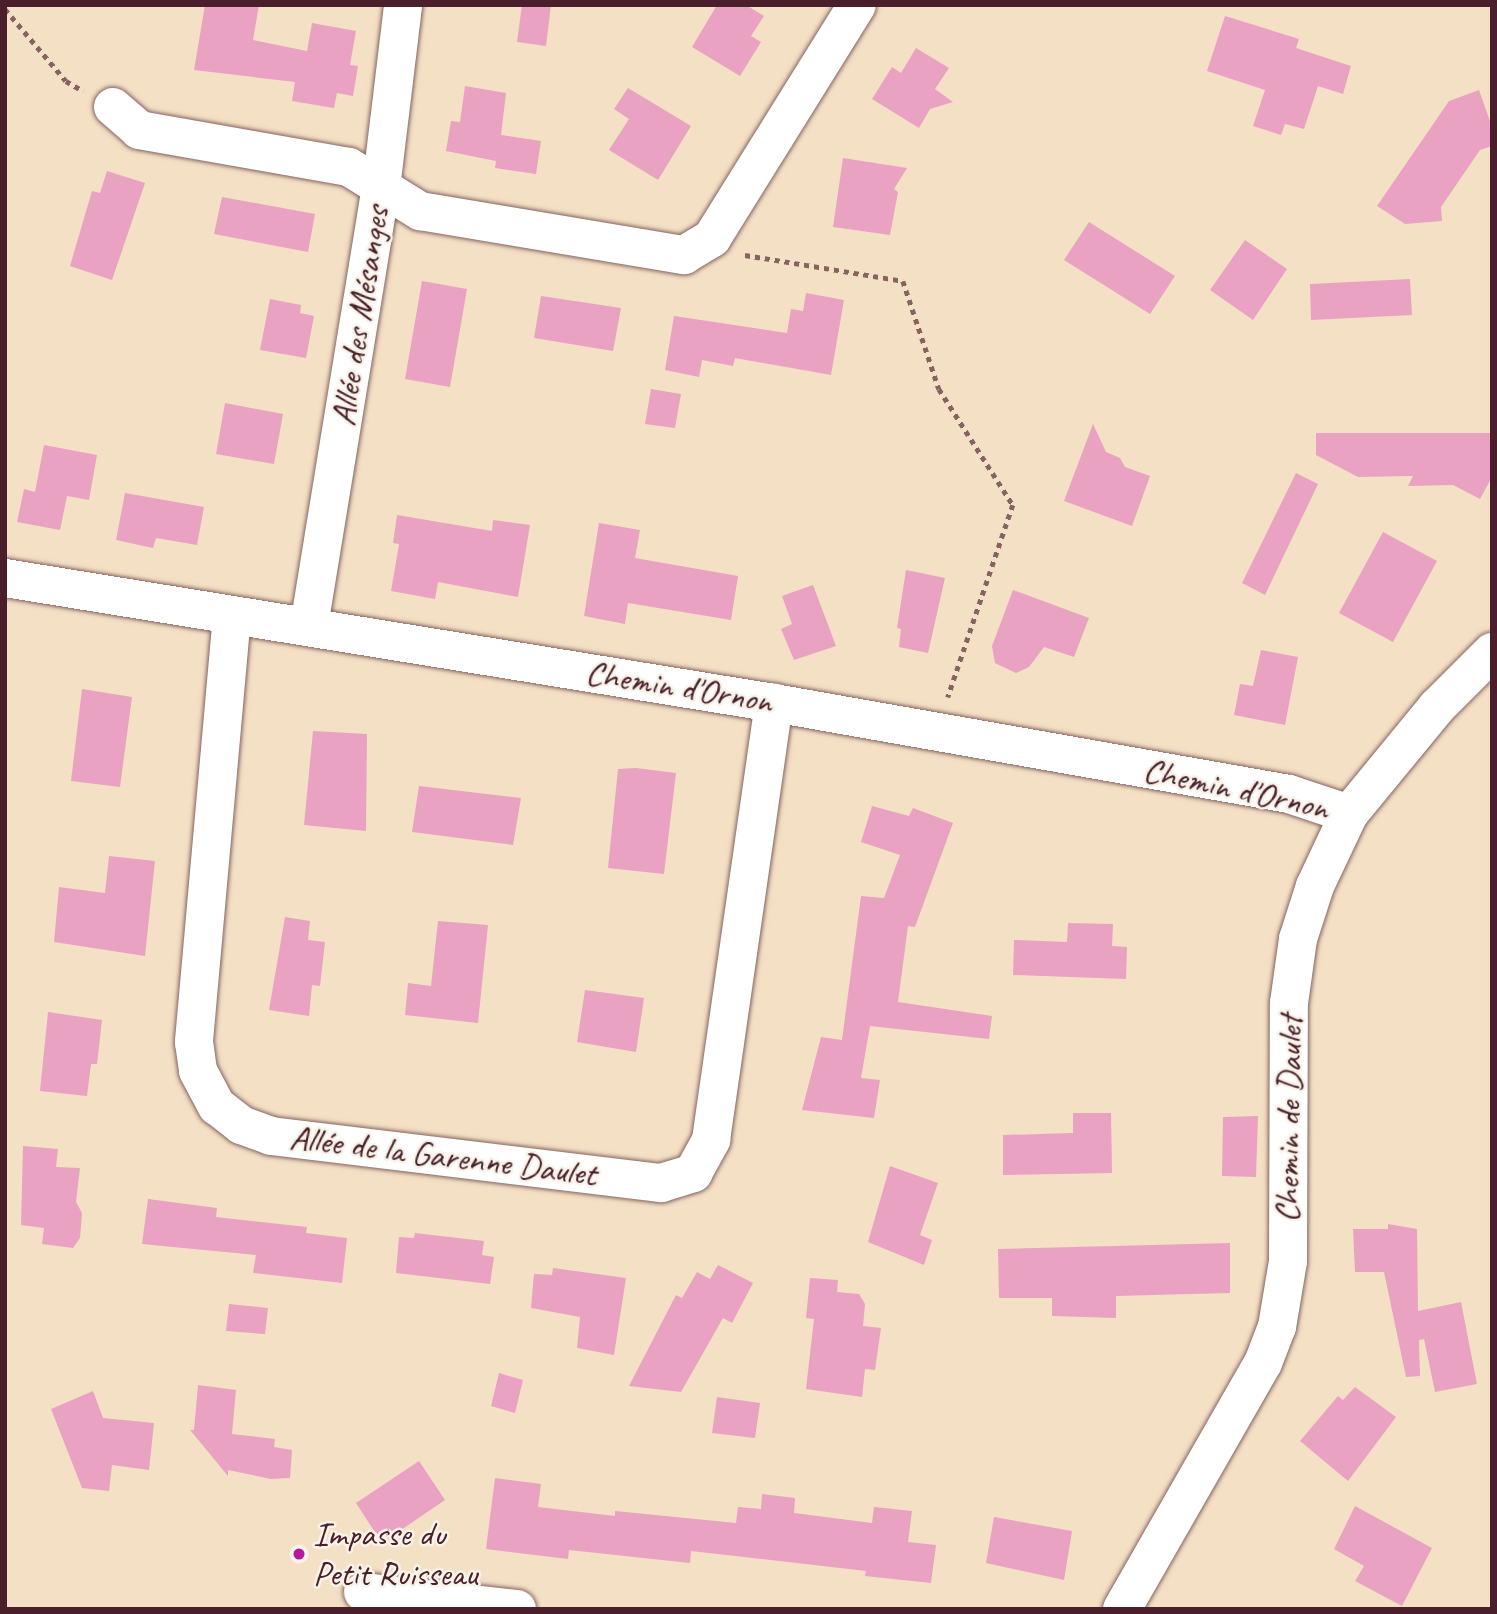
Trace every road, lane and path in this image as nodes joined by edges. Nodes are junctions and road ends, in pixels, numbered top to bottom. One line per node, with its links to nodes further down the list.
1 (403, 5): 5 (street, Allée des Mésanges)
2 (857, 5): 6 (street)
3 (5, 9): 4 (path)
4 (113, 107): 5 (street)
5 (381, 188): 6 (street); 9 (street, Allée des Mésanges)
6 (703, 247): 12 (path)
7 (5, 578): 8 (street, Chemin d'Ornon)
8 (232, 615): 9 (street, Chemin d'Ornon); 11 (street, Allée de la Garenne Daulet)
9 (309, 626): 11 (street, Chemin d'Ornon)
10 (1492, 652): 13 (street, Chemin de Daulet)
11 (774, 703): 12 (street, Chemin d'Ornon)
12 (936, 731): 13 (street, Chemin d'Ornon)
13 (1349, 814): 16 (street, Chemin de Daulet)
14 (363, 1592): 15 (street)
15 (517, 1609)
16 (1122, 1609)

